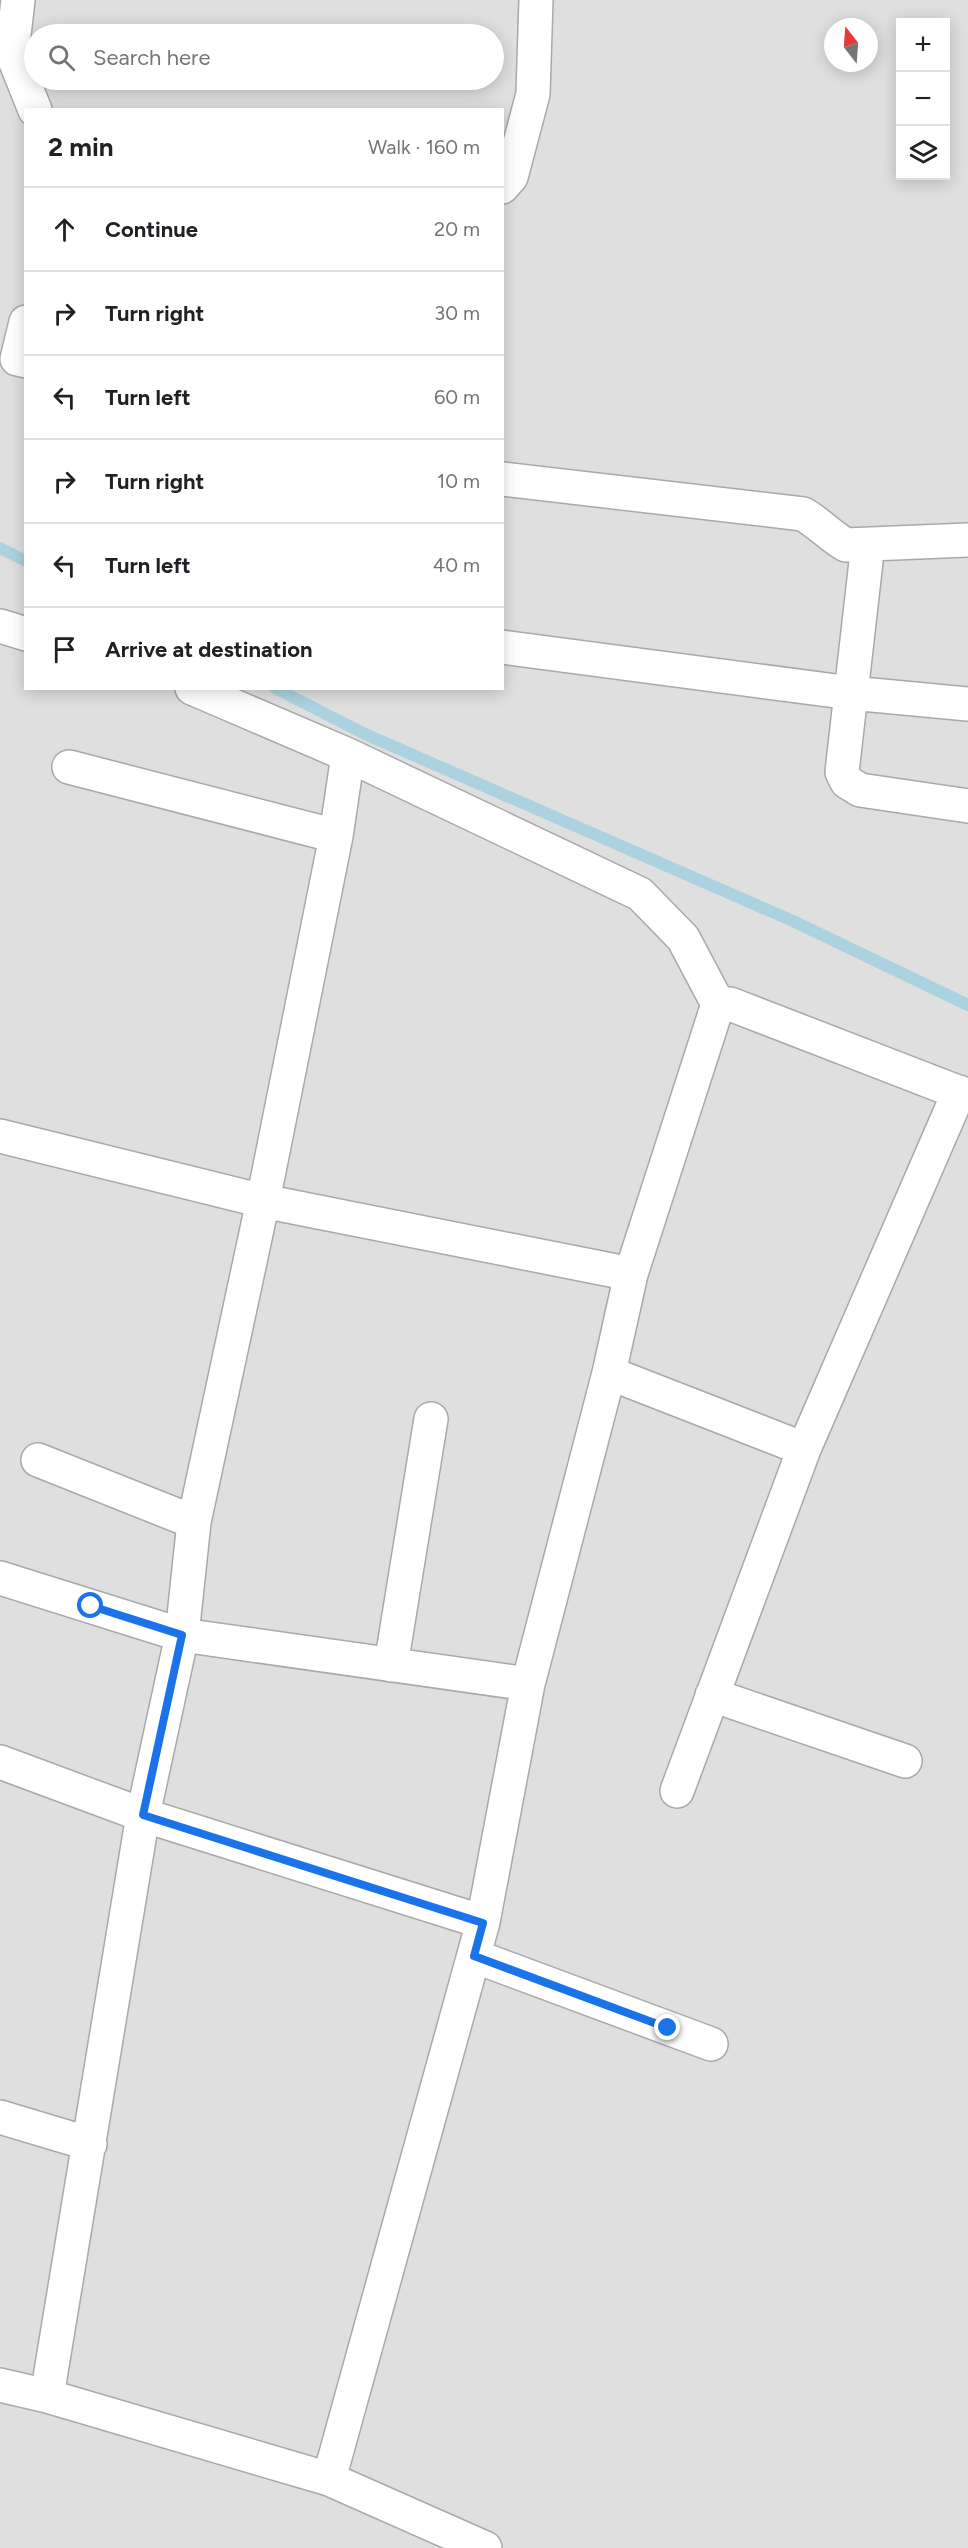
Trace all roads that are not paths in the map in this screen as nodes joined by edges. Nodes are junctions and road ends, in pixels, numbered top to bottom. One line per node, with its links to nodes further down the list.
1 (18, 0): 3 (street)
2 (536, 0): 7 (street)
3 (6, 51): 4 (street)
4 (24, 88)
5 (25, 90): 6 (street)
6 (34, 108)
7 (504, 185)
8 (24, 330): 9 (street)
9 (24, 361)
10 (504, 479): 12 (street)
11 (968, 540): 12 (street)
12 (867, 544): 17 (street)
13 (0, 626): 14 (street)
14 (24, 633)
15 (504, 647): 17 (street)
16 (197, 690): 19 (street)
17 (851, 693): 18 (street); 21 (street)
18 (968, 704)
19 (348, 755): 22 (street); 23 (street)
20 (69, 767): 22 (street)
21 (968, 806)
22 (336, 836): 26 (street)
23 (718, 1004): 24 (street); 27 (street)
24 (963, 1094): 30 (street)
25 (0, 1136): 26 (street)
26 (263, 1201): 27 (street); 32 (street)
27 (631, 1274): 28 (street)
28 (609, 1374): 30 (street); 36 (street)
29 (430, 1419): 35 (street)
30 (804, 1449): 37 (street)
31 (38, 1460): 32 (street)
32 (194, 1521): 34 (street)
33 (0, 1578): 34 (street)
34 (182, 1635): 35 (street); 41 (street)
35 (391, 1665): 36 (street)
36 (528, 1684): 42 (street)
37 (712, 1695): 38 (street); 40 (street)
38 (905, 1761)
39 (0, 1762): 41 (street)
40 (677, 1791)
41 (143, 1815): 42 (street); 46 (street)
42 (483, 1923): 43 (street)
43 (474, 1956): 44 (street); 49 (street)
44 (711, 2044)
45 (0, 2117): 46 (street)
46 (90, 2144): 48 (street)
47 (0, 2385): 48 (street)
48 (47, 2396): 49 (street)
49 (329, 2479): 50 (street)
50 (485, 2548)

